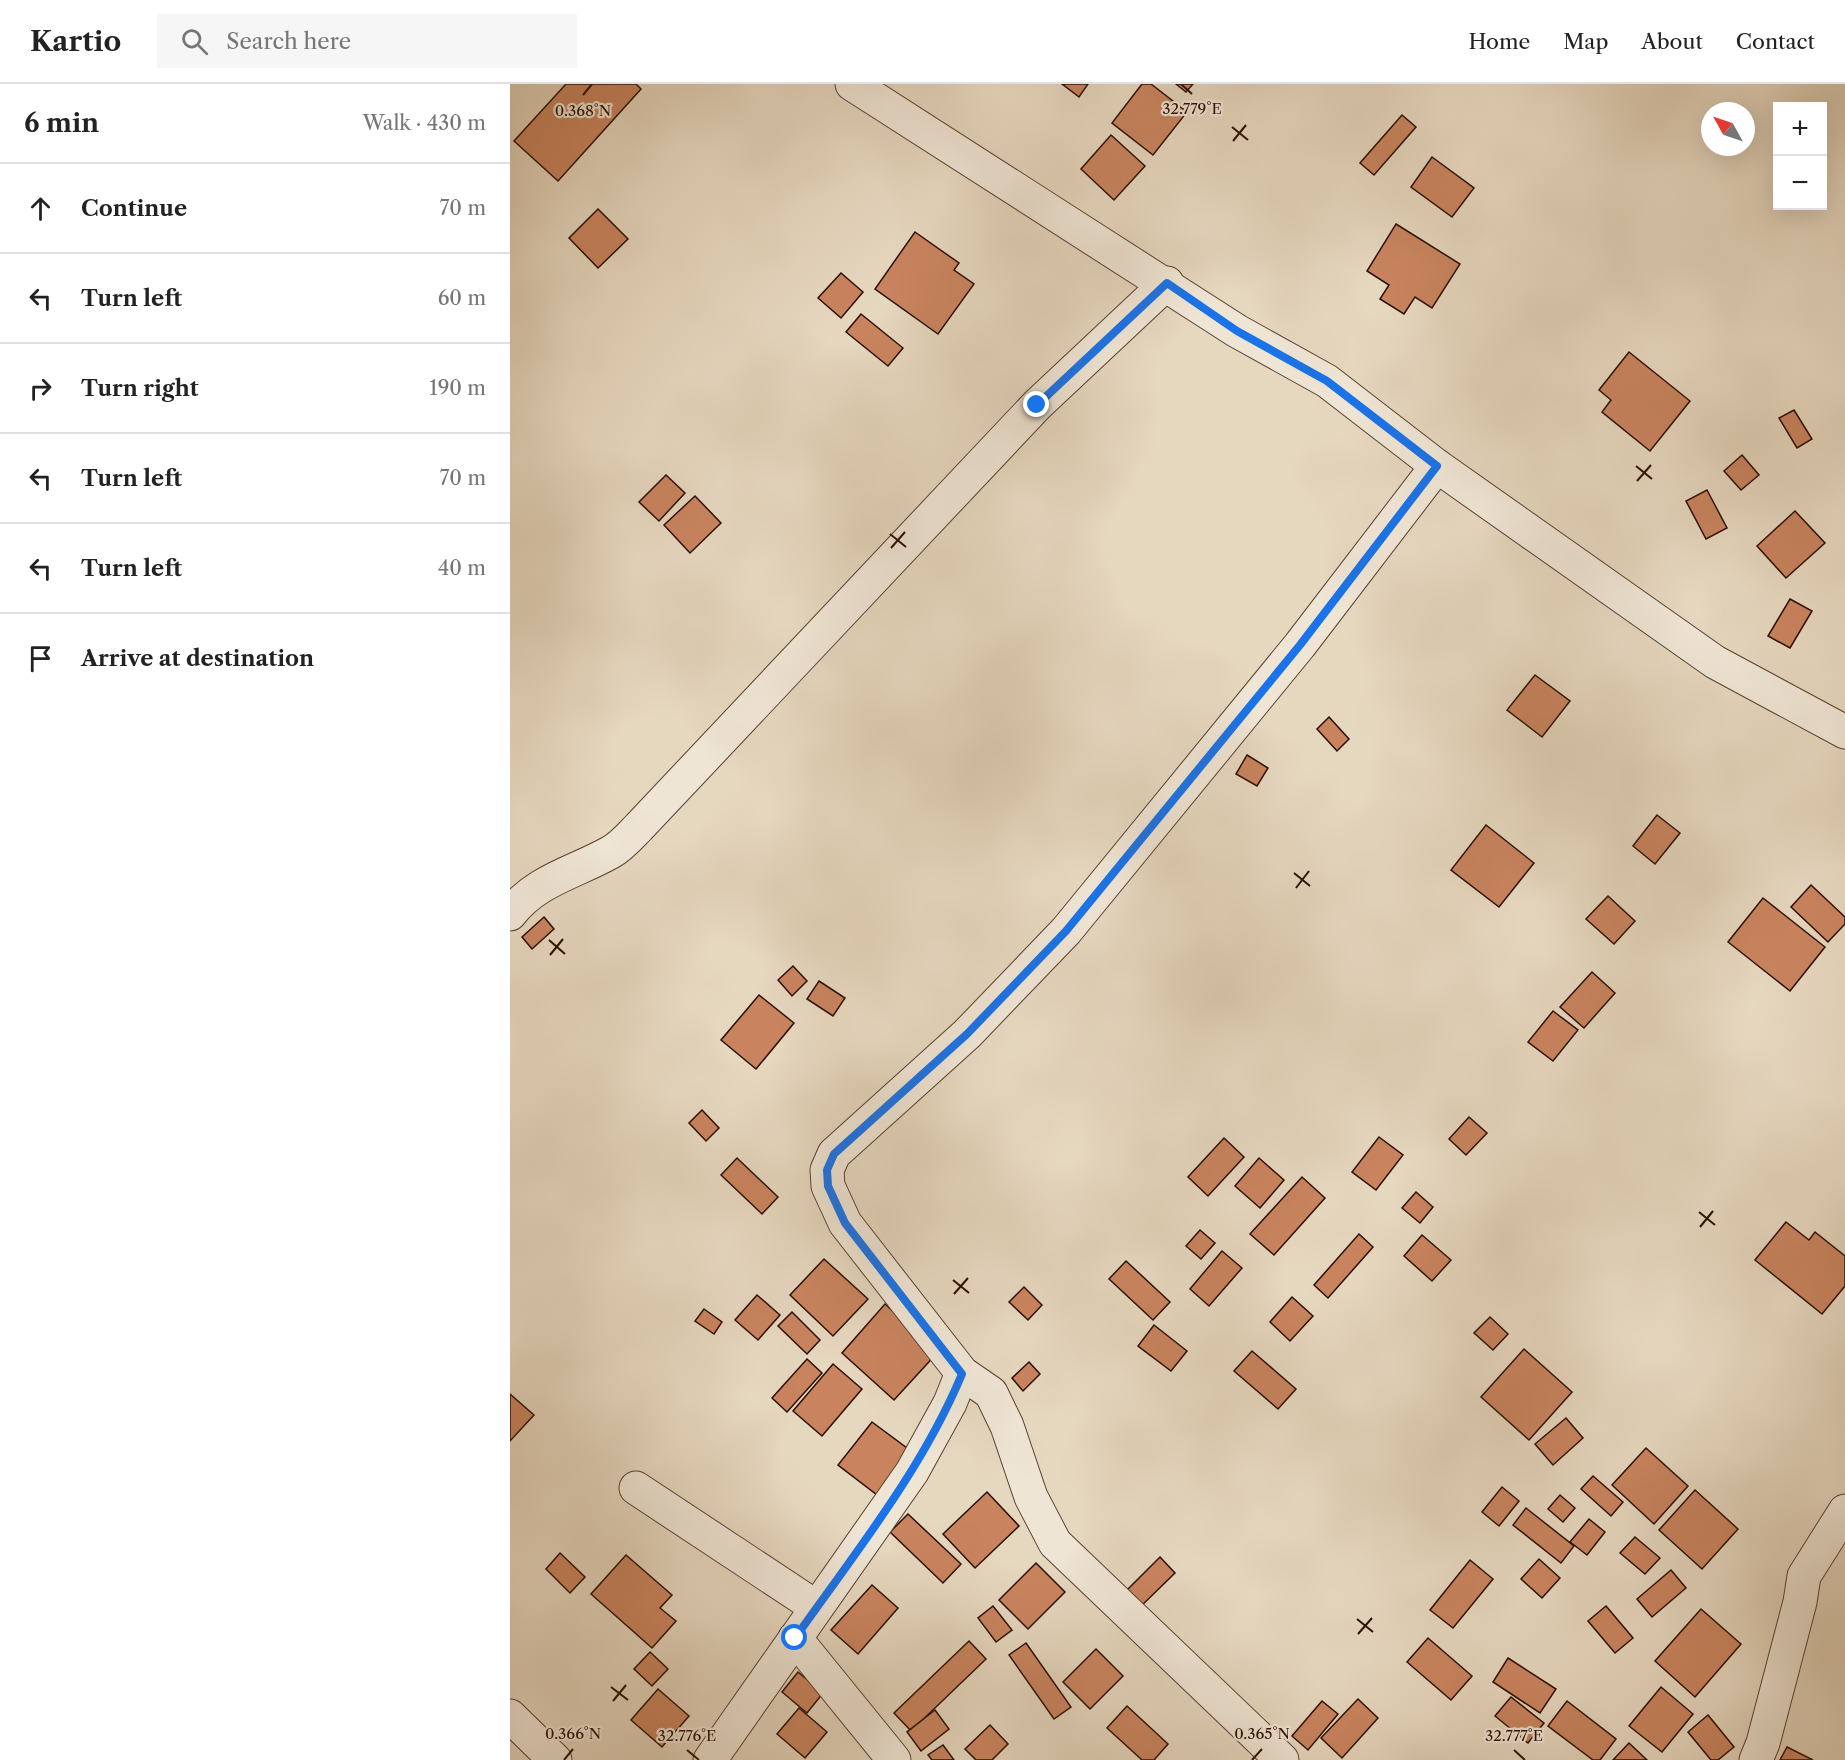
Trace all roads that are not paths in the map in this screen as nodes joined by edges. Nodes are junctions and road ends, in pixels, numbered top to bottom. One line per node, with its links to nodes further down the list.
1 (852, 84): 2 (street)
2 (1167, 283): 3 (street); 5 (street)
3 (1437, 466): 4 (street); 6 (street)
4 (1845, 732)
5 (510, 914)
6 (962, 1374): 9 (street); 15 (street)
7 (636, 1488): 9 (street)
8 (1845, 1511): 16 (street)
9 (816, 1607): 10 (street)
10 (795, 1638): 13 (street); 14 (street)
11 (510, 1716): 12 (street)
12 (555, 1760)
13 (710, 1760)
14 (894, 1760)
15 (1282, 1760)
16 (1756, 1760)

